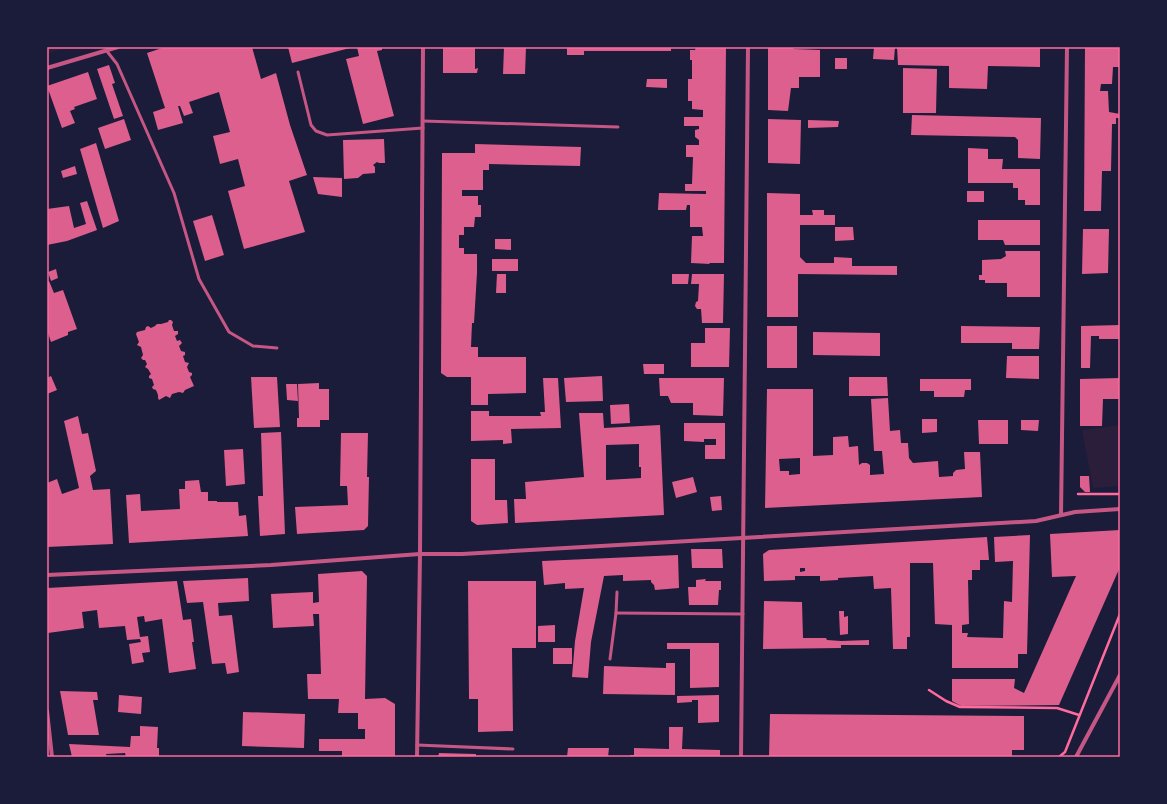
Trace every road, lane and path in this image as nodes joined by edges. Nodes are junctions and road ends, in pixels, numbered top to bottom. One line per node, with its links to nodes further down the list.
1 (118, 47): 5 (street)
2 (423, 47): 8 (street)
3 (748, 47): 16 (street)
4 (1067, 47): 15 (street)
5 (105, 49): 6 (street); 11 (lane)
6 (47, 68)
7 (298, 72): 10 (lane)
8 (424, 121): 9 (lane); 10 (street)
9 (618, 127)
10 (423, 128): 17 (street)
11 (277, 348)
12 (1078, 494): 13 (path)
13 (1120, 494)
14 (1120, 510): 15 (street)
15 (1061, 515): 16 (street)
16 (744, 539): 17 (street); 21 (street)
17 (420, 554): 18 (street); 28 (street)
18 (47, 575)
19 (617, 592): 20 (lane)
20 (616, 613): 21 (lane); 23 (lane)
21 (743, 614): 32 (street)
22 (1120, 614): 27 (path)
23 (610, 659)
24 (1120, 675): 34 (street)
25 (929, 690): 27 (path)
26 (47, 711): 30 (street)
27 (1079, 716): 33 (path)
28 (417, 746): 29 (lane); 31 (street)
29 (512, 748)
30 (52, 757)
31 (417, 757)
32 (741, 757)
33 (1059, 757)
34 (1076, 757)

